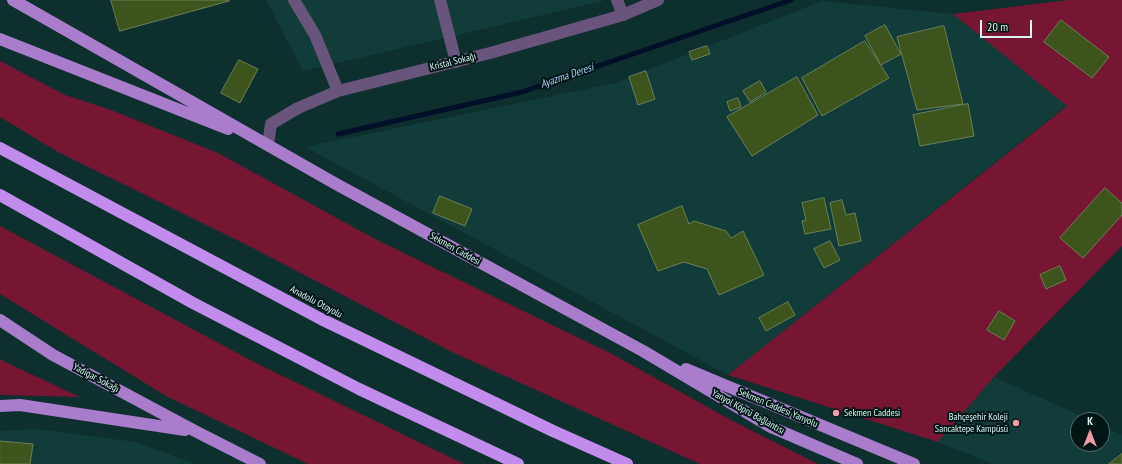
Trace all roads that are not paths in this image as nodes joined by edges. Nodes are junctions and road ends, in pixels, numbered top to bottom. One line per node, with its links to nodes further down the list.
1 (13, 0): 10 (main road)
2 (294, 0): 9 (street)
3 (440, 0): 8 (street)
4 (617, 0): 6 (street)
5 (658, 0): 6 (street, Kristal Sokağı)
6 (623, 14): 8 (street, Kristal Sokağı)
7 (4, 41): 10 (main road)
8 (456, 62): 9 (street, Kristal Sokağı)
9 (338, 91): 10 (street, Kristal Sokağı)
10 (268, 145): 14 (main road, Sekmen Caddesi)
11 (0, 148): 19 (highway, Anadolu Otoyolu)
12 (0, 195): 18 (highway)
13 (0, 320): 16 (main road, Yadigar Sokağı)
14 (643, 351): 20 (main road, Yanyol Köprü Bağlantısı); 21 (main road, Sekmen Caddesi Yanyolu)
15 (0, 406): 16 (main road)
16 (194, 431): 17 (main road, Yadigar Sokağı)
17 (260, 464)
18 (518, 464)
19 (627, 464)
20 (857, 464)
21 (914, 464)

